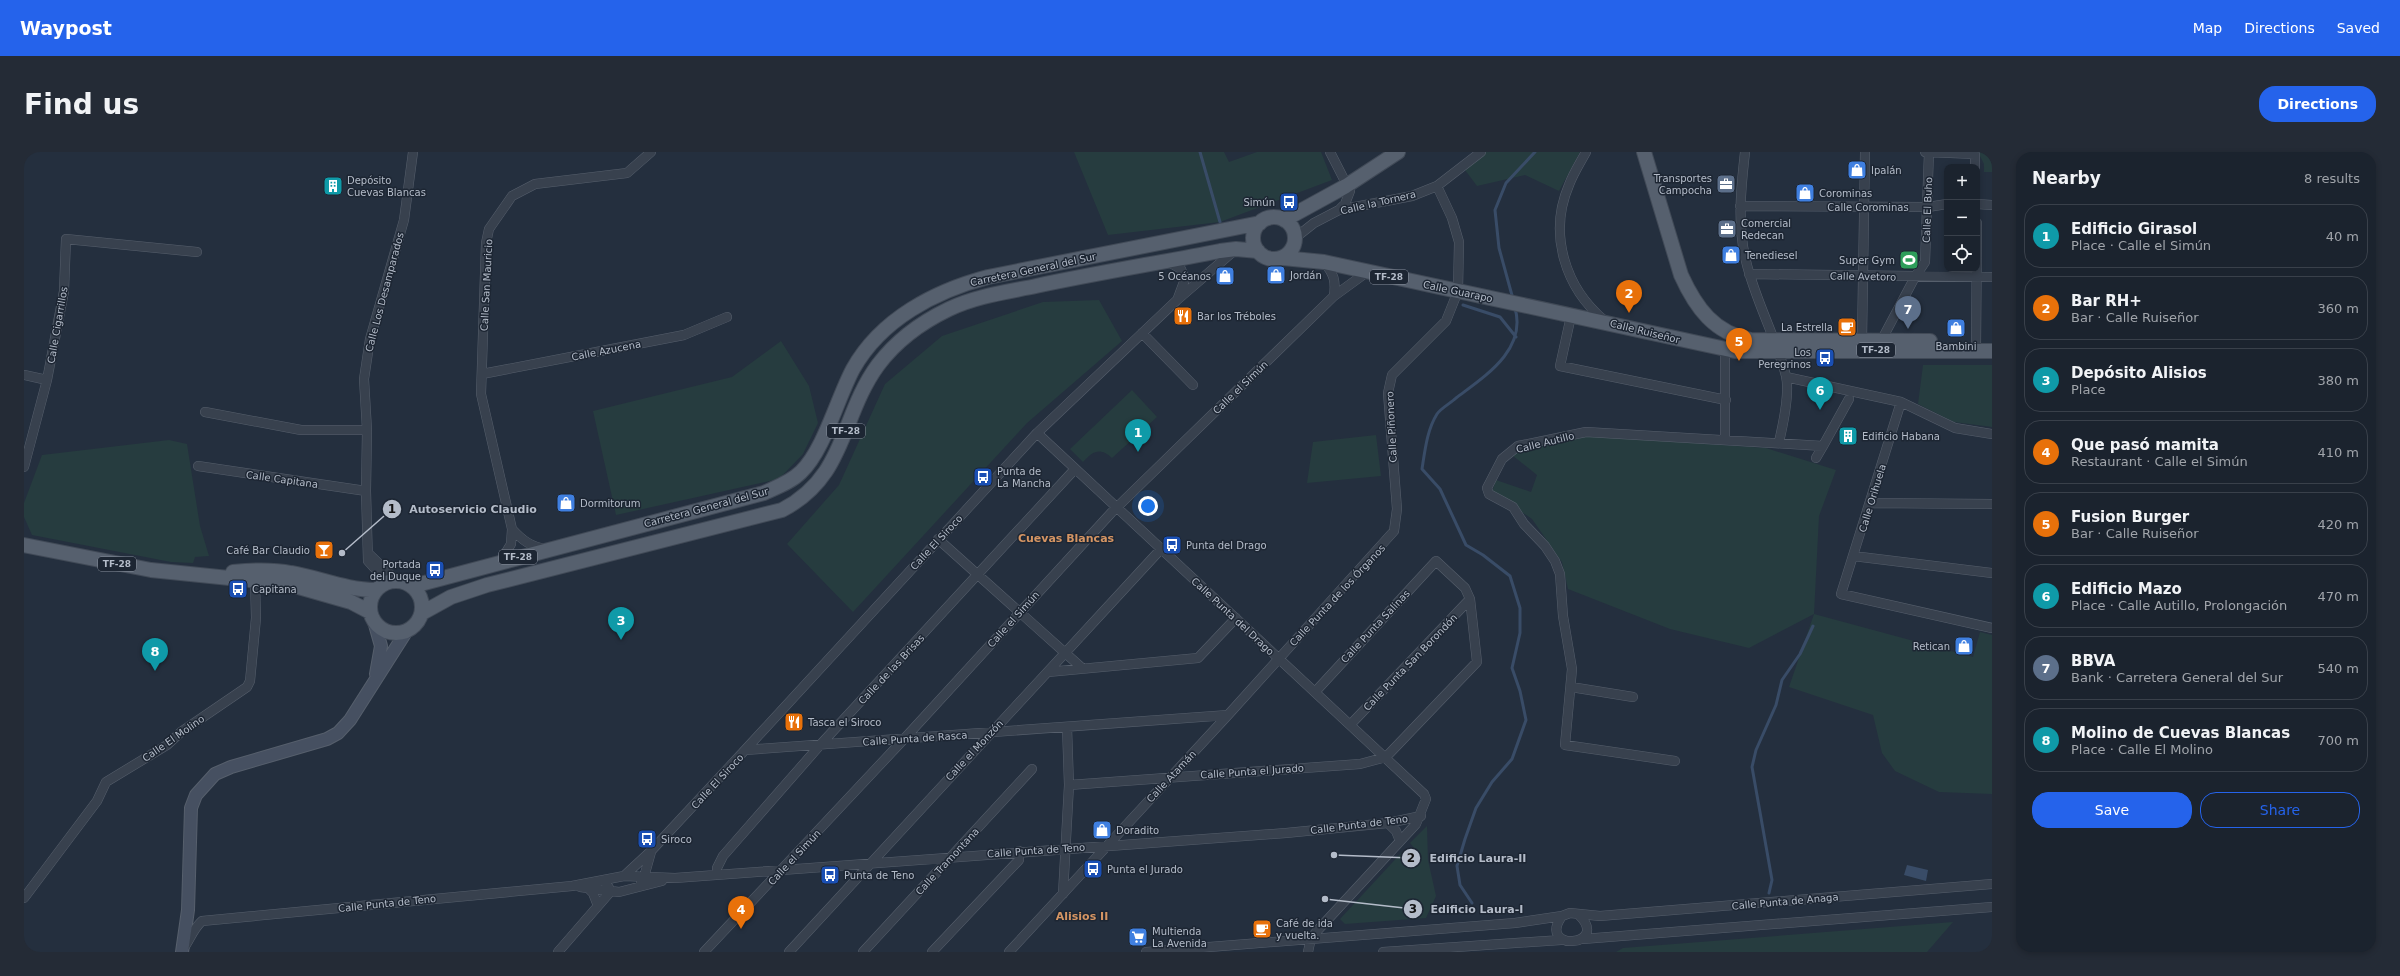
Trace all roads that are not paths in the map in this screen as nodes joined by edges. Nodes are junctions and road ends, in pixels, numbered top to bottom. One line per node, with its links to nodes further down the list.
1 (413, 152): 61 (street, Calle Los Desamparados)
2 (651, 152): 52 (street, Calle San Mauricio)
3 (1330, 152): 13 (street)
4 (1398, 152): 13 (main road, TF-28)
5 (1481, 152): 14 (street, Calle la Tornera)
6 (1586, 152): 43 (street, Calle Ruiseñor)
7 (1644, 152): 48 (main road, TF-28)
8 (1745, 152): 18 (street)
9 (1865, 152): 19 (street)
10 (1925, 152): 11 (street)
11 (1929, 152): 12 (street); 20 (street, Calle El Buho)
12 (1975, 164)
13 (1346, 186): 21 (street); 22 (main road, TF-28)
14 (1437, 186): 21 (street, Calle la Tornera); 38 (street, Calle Piñonero)
15 (1944, 204): 20 (street, Calle Corominas)
16 (1980, 204): 17 (street)
17 (1992, 205)
18 (1740, 206): 19 (street, Calle Corominas); 33 (street)
19 (1863, 207): 20 (street, Calle Corominas); 34 (street)
20 (1928, 207): 35 (street, Calle El Buho)
21 (1339, 210): 25 (street, Calle la Tornera)
22 (1284, 220): 23 (main road, TF-28); 25 (main road)
23 (1260, 222): 27 (main road); 79 (main road, Carretera General del Sur / TF-28)
24 (1977, 236): 36 (street)
25 (1295, 238): 29 (main road)
26 (1236, 249): 27 (main road, Carretera General del Sur / TF-28); 30 (main road, Carretera General del Sur / TF-28); 40 (street, Calle El Siroco)
27 (1258, 251): 29 (main road, TF-28)
28 (198, 252): 55 (street, Calle Cigarrillos)
29 (1283, 258): 31 (main road, Calle Guarapo / TF-28)
30 (1167, 261): 40 (street); 93 (main road, Carretera General del Sur / TF-28)
31 (1324, 262): 32 (main road, Calle Guarapo / TF-28); 39 (street)
32 (1367, 272): 38 (main road, Calle Guarapo / TF-28); 39 (street, Calle el Simún)
33 (1749, 274): 34 (street, Calle Avetoro); 48 (street)
34 (1864, 275): 35 (street, Calle Avetoro); 45 (street)
35 (1915, 277): 36 (street, Calle Avetoro); 47 (street, Calle El Buho)
36 (1978, 277): 37 (street, Calle Avetoro); 49 (street)
37 (1992, 277)
38 (1458, 291): 41 (main road, Calle Guarapo / TF-28); 76 (street, Calle Piñonero)
39 (1334, 296): 74 (street, Calle el Simún)
40 (1177, 300): 44 (street, Calle El Siroco)
41 (1571, 316): 43 (main road, Calle Guarapo / TF-28); 58 (street)
42 (728, 317): 52 (street, Calle Azucena)
43 (1608, 324): 50 (main road, Calle Ruiseñor / TF-28)
44 (1142, 333): 56 (street); 62 (street, Calle El Siroco)
45 (1862, 341): 47 (main road, TF-28); 48 (main road, TF-28)
46 (1992, 342): 49 (main road, TF-28)
47 (1878, 345): 48 (main road, TF-28); 49 (main road, TF-28)
48 (1774, 346): 50 (main road, Calle Ruiseñor / TF-28); 54 (street)
49 (1976, 346): 51 (main road, TF-28)
50 (1725, 348): 58 (street)
51 (1992, 351)
52 (482, 374): 75 (street, Calle San Mauricio)
53 (24, 375): 55 (street)
54 (1786, 377): 59 (street); 65 (street)
55 (47, 380): 69 (street, Calle Cigarrillos)
56 (1193, 385)
57 (1849, 399): 66 (street)
58 (1726, 400): 64 (street)
59 (1901, 402): 63 (street); 72 (street, Calle Orihuela)
60 (205, 412): 61 (street)
61 (367, 430): 71 (street, Calle Los Desamparados)
62 (1037, 434): 70 (street, Calle Punta del Drago); 77 (street, Calle El Siroco)
63 (1992, 434)
64 (1725, 440): 65 (street); 103 (street, Calle Autillo)
65 (1779, 442): 66 (street)
66 (1823, 446): 67 (street)
67 (1816, 458)
68 (198, 466): 71 (street, Calle Capitana)
69 (24, 468)
70 (1075, 470): 74 (street, Calle Punta del Drago); 86 (street, Calle de las Brisas)
71 (366, 491): 81 (street, Calle Los Desamparados)
72 (1870, 503): 73 (street); 82 (street, Calle Orihuela)
73 (1992, 504)
74 (1116, 508): 80 (street, Calle Punta del Drago); 92 (street, Calle el Simún)
75 (512, 529): 79 (street); 83 (street, Calle San Mauricio)
76 (1394, 531): 99 (street, Calle Punta de los Órganos)
77 (938, 539): 86 (street); 112 (street, Calle El Siroco)
78 (24, 545): 85 (main road, TF-28)
79 (550, 549): 83 (main road, Carretera General del Sur / TF-28)
80 (1161, 549): 95 (street, Calle Punta del Drago); 98 (street, Calle el Monzón)
81 (368, 553): 88 (street); 90 (street, Calle Los Desamparados)
82 (1853, 556): 84 (street); 96 (street, Calle Orihuela)
83 (500, 562): 89 (main road, Carretera General del Sur / TF-28)
84 (1992, 573)
85 (210, 575): 87 (main road, TF-28); 90 (main road, TF-28)
86 (978, 575): 92 (street); 111 (street, Calle de las Brisas)
87 (255, 580): 94 (main road, TF-28); 139 (street, Calle El Molino)
88 (397, 581): 89 (main road); 90 (main road, TF-28)
89 (413, 586): 93 (main road)
90 (378, 588): 94 (main road)
91 (1470, 598): 104 (street, Calle Punta Salinas); 107 (street, Calle Punta San Borondón); 113 (street)
92 (1020, 612): 98 (street); 110 (street, Calle el Simún)
93 (422, 613): 97 (main road, TF-28)
94 (372, 616): 97 (main road, TF-28); 102 (main road)
95 (1236, 618): 99 (street, Calle Punta del Drago); 100 (street)
96 (1992, 628)
97 (406, 632): 102 (main road)
98 (1065, 653): 100 (street); 101 (street, Calle el Monzón)
99 (1278, 658): 104 (street, Calle Punta del Drago); 106 (street, Calle Atamán)
100 (1082, 668): 101 (street)
101 (1048, 672): 109 (street, Calle el Monzón)
102 (375, 678): 140 (main road)
103 (1571, 686): 105 (street); 114 (street, Calle Autillo)
104 (1315, 692): 107 (street, Calle Punta del Drago)
105 (1633, 697)
106 (1228, 715): 108 (street, Calle Punta de Rasca); 116 (street, Calle Atamán)
107 (1350, 725): 113 (street, Calle Punta del Drago)
108 (1067, 727): 109 (street, Calle Punta de Rasca); 117 (street)
109 (990, 733): 110 (street, Calle Punta de Rasca); 126 (street, Calle el Monzón)
110 (904, 739): 111 (street, Calle Punta de Rasca); 127 (street, Calle el Simún)
111 (821, 744): 112 (street, Calle Punta de Rasca); 128 (street, Calle de las Brisas)
112 (745, 750): 123 (street, Calle El Siroco)
113 (1386, 757): 116 (street, Calle Punta el Jurado); 118 (street, Calle Punta del Drago)
114 (1675, 761)
115 (1032, 769): 125 (street, Calle Tramontana)
116 (1170, 777): 117 (street, Calle Punta el Jurado); 121 (street, Calle Atamán)
117 (1069, 785): 122 (street)
118 (1421, 816): 119 (street, Calle Punta de Teno); 120 (street)
119 (1388, 823): 120 (street); 121 (street, Calle Punta de Teno)
120 (1400, 841): 146 (street)
121 (1107, 846): 122 (street, Calle Punta de Teno); 138 (street, Calle Atamán)
122 (1067, 848): 124 (street, Calle Punta de Teno); 138 (street)
123 (651, 851): 129 (street, Calle El Siroco); 130 (street, Calle El Siroco)
124 (1019, 851): 125 (street, Calle Punta de Teno); 154 (street)
125 (952, 856): 126 (street, Calle Punta de Teno); 153 (street, Calle Tramontana)
126 (870, 863): 127 (street, Calle Punta de Teno); 152 (street, Calle el Monzón)
127 (782, 870): 128 (street, Calle Punta de Teno); 151 (street, Calle el Simún)
128 (717, 875): 132 (street, Calle Punta de Teno)
129 (624, 876): 130 (street, Calle Punta de Teno); 131 (street, Calle Punta de Teno)
130 (644, 877): 132 (street, Calle Punta de Teno); 136 (street)
131 (608, 878): 134 (street, Calle Punta de Teno); 137 (street)
132 (675, 878): 136 (street, Calle Punta de Teno)
133 (1992, 884): 143 (street, Calle Punta de Anaga)
134 (572, 886): 135 (street, Calle Punta de Teno); 145 (street, Calle Punta de Teno)
135 (587, 888): 137 (street, Calle Punta de Teno); 141 (street)
136 (627, 890): 137 (street, Calle Punta de Teno)
137 (611, 891): 141 (street)
138 (1063, 894): 155 (street, Calle Atamán)
139 (24, 898)
140 (189, 899): 145 (street); 149 (main road)
141 (598, 906): 150 (street)
142 (1992, 907): 147 (street)
143 (1579, 915): 144 (street); 147 (street)
144 (1562, 916): 146 (street); 148 (street)
145 (202, 921): 149 (street)
146 (1311, 938): 156 (street); 157 (street)
147 (1583, 939): 148 (street)
148 (1561, 940): 158 (street)
149 (182, 951)
150 (558, 952)
151 (704, 952)
152 (789, 952)
153 (863, 952)
154 (932, 952)
155 (1009, 952)
156 (1146, 952)
157 (1308, 952)
158 (1383, 952)

